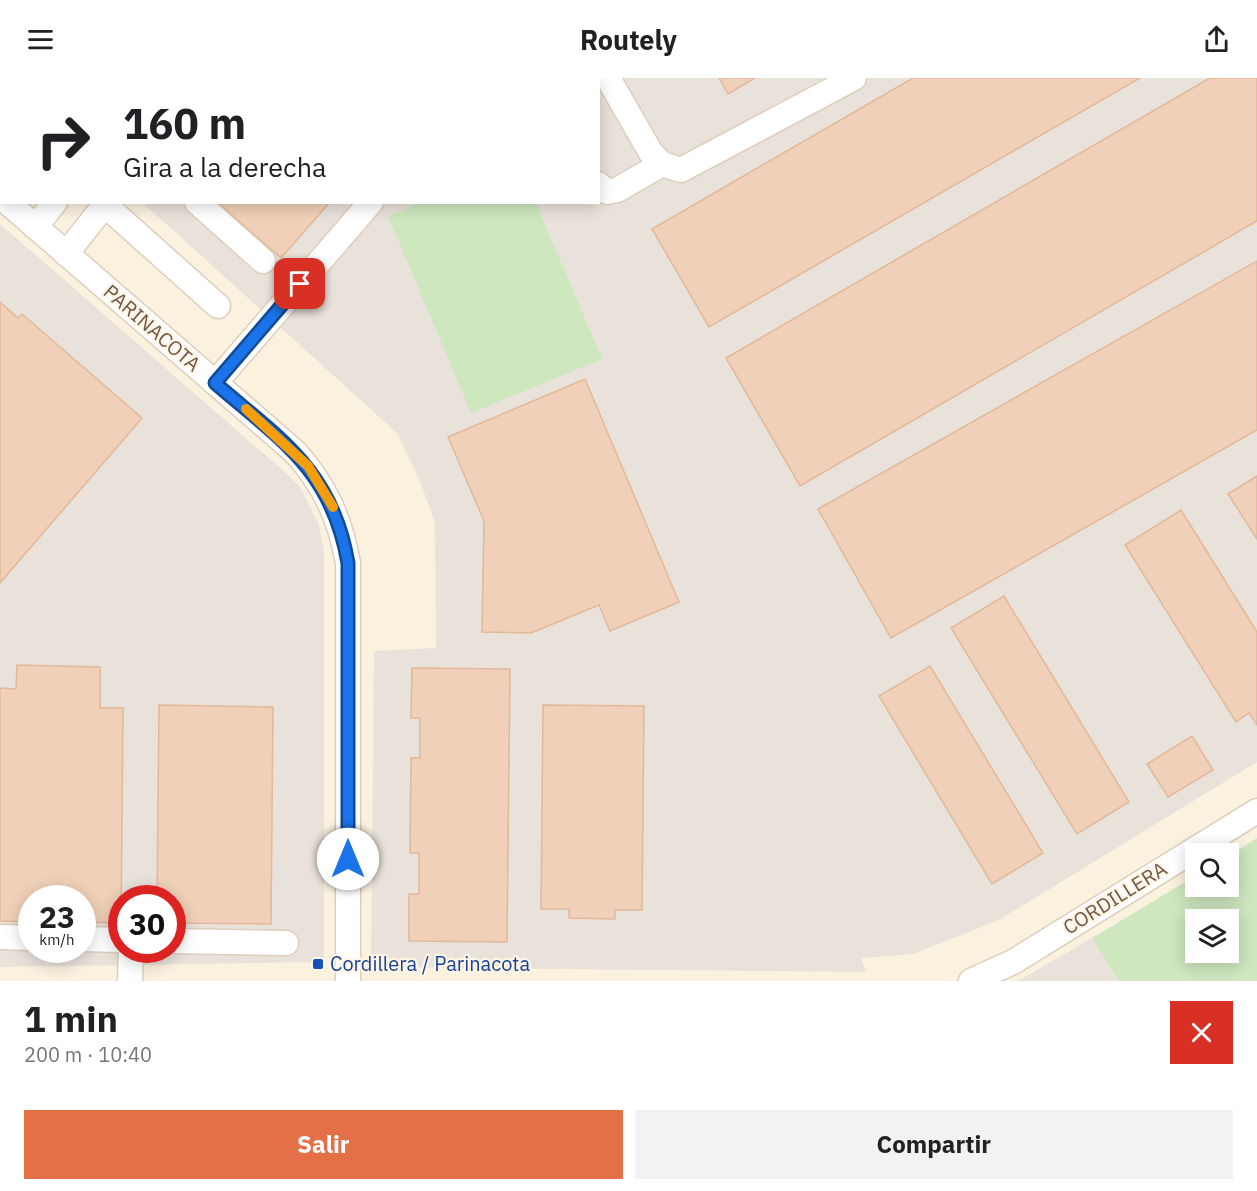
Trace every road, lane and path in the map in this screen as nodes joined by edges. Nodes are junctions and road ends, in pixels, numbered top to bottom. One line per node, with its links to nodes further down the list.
1 (608, 78): 3 (street)
2 (854, 78): 3 (street)
3 (662, 164): 4 (street)
4 (600, 186)
5 (9, 204): 10 (street, PARINACOTA)
6 (53, 204): 10 (street)
7 (106, 204): 11 (street); 13 (street)
8 (199, 204): 12 (street)
9 (369, 204): 14 (street)
10 (34, 227): 11 (street, PARINACOTA)
11 (66, 254): 14 (street, PARINACOTA)
12 (263, 261)
13 (218, 306)
14 (215, 383): 22 (street, PARINACOTA)
15 (1257, 811): 23 (street, CORDILLERA)
16 (0, 937): 17 (street)
17 (18, 938)
18 (186, 941): 19 (street)
19 (286, 943)
20 (131, 963): 21 (street)
21 (130, 981)
22 (348, 981)
23 (971, 981)

